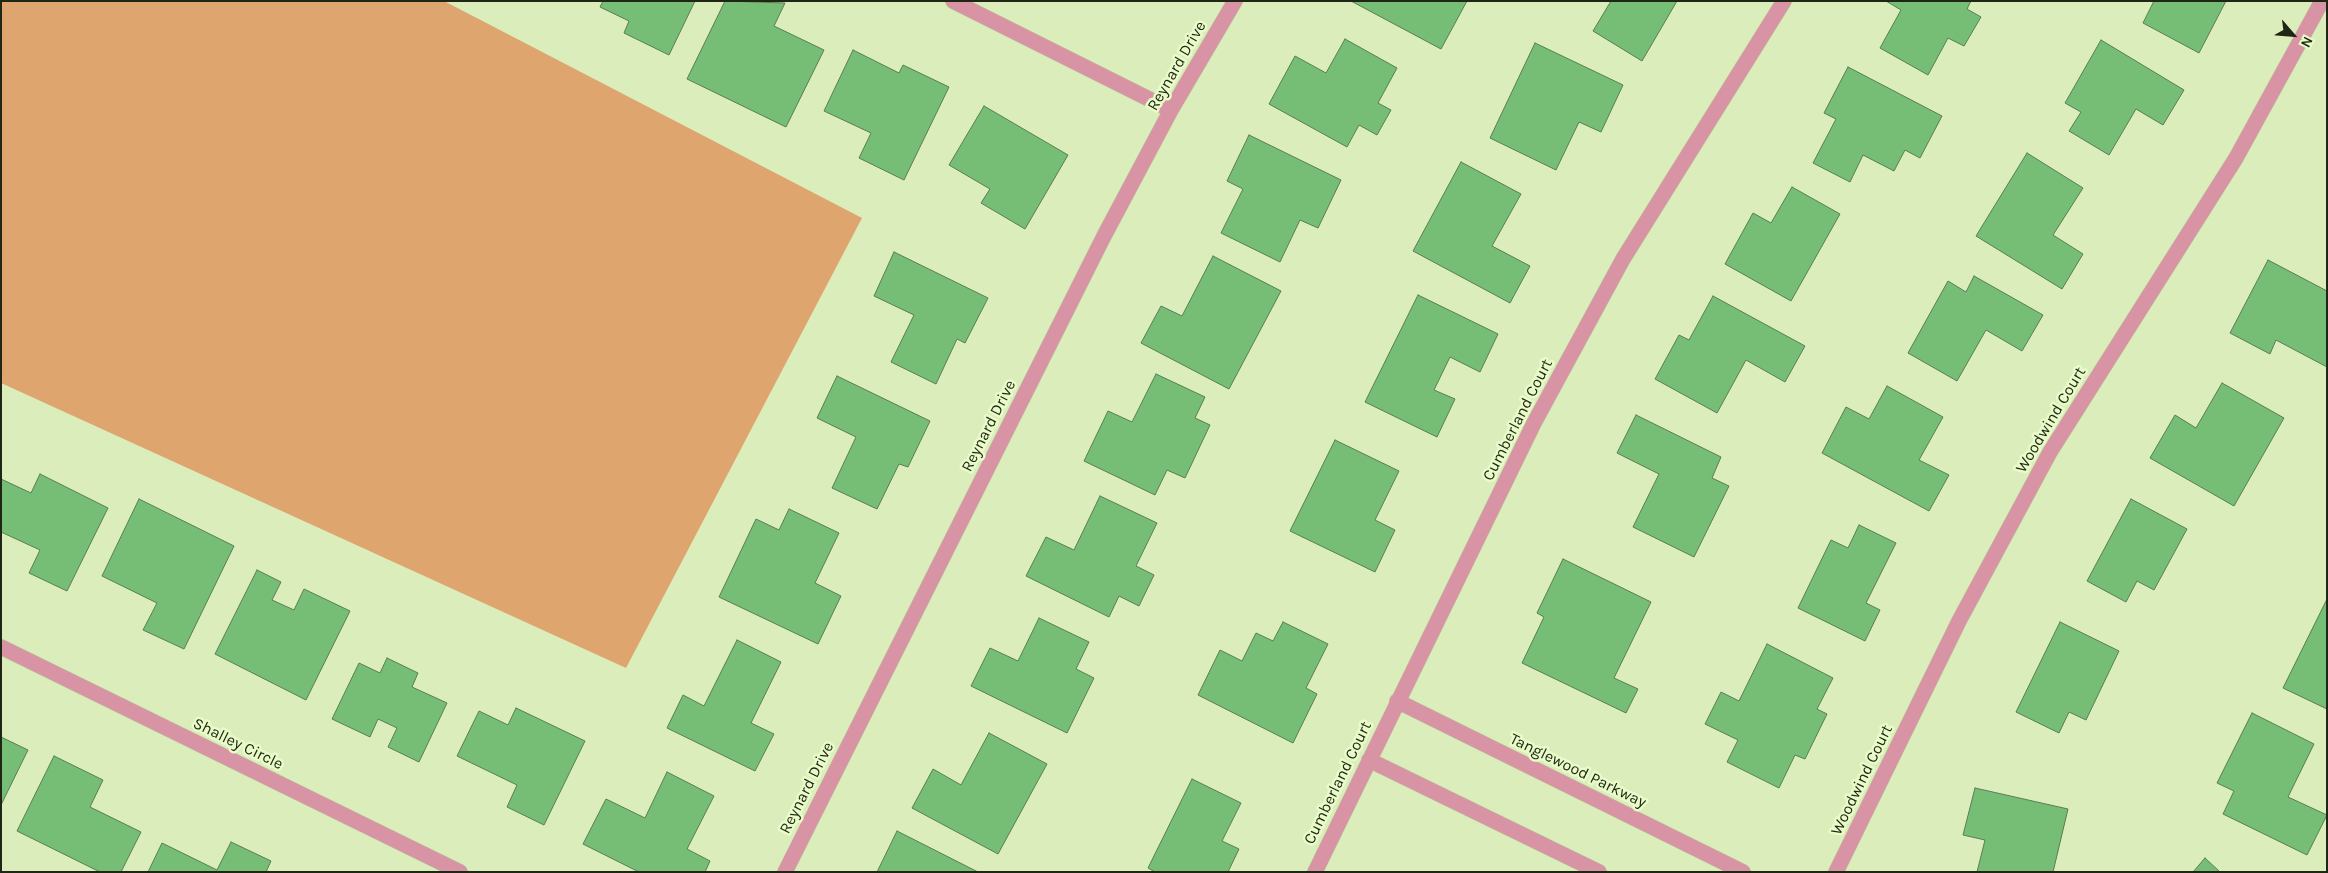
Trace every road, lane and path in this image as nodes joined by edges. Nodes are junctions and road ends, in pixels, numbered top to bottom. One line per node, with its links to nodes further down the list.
1 (952, 1): 5 (street)
2 (1235, 1): 5 (street, Reynard Drive)
3 (1784, 1): 7 (street, Cumberland Court)
4 (2322, 1): 14 (street, Woodwind Court)
5 (1171, 110): 10 (street, Reynard Drive)
6 (1, 647): 9 (street, Shalley Circle)
7 (1397, 701): 8 (street, Cumberland Court); 13 (street, Tanglewood Parkway)
8 (1369, 760): 11 (street, Cumberland Court); 12 (street)
9 (460, 872)
10 (785, 872)
11 (1315, 872)
12 (1599, 872)
13 (1743, 872)
14 (1836, 872)

